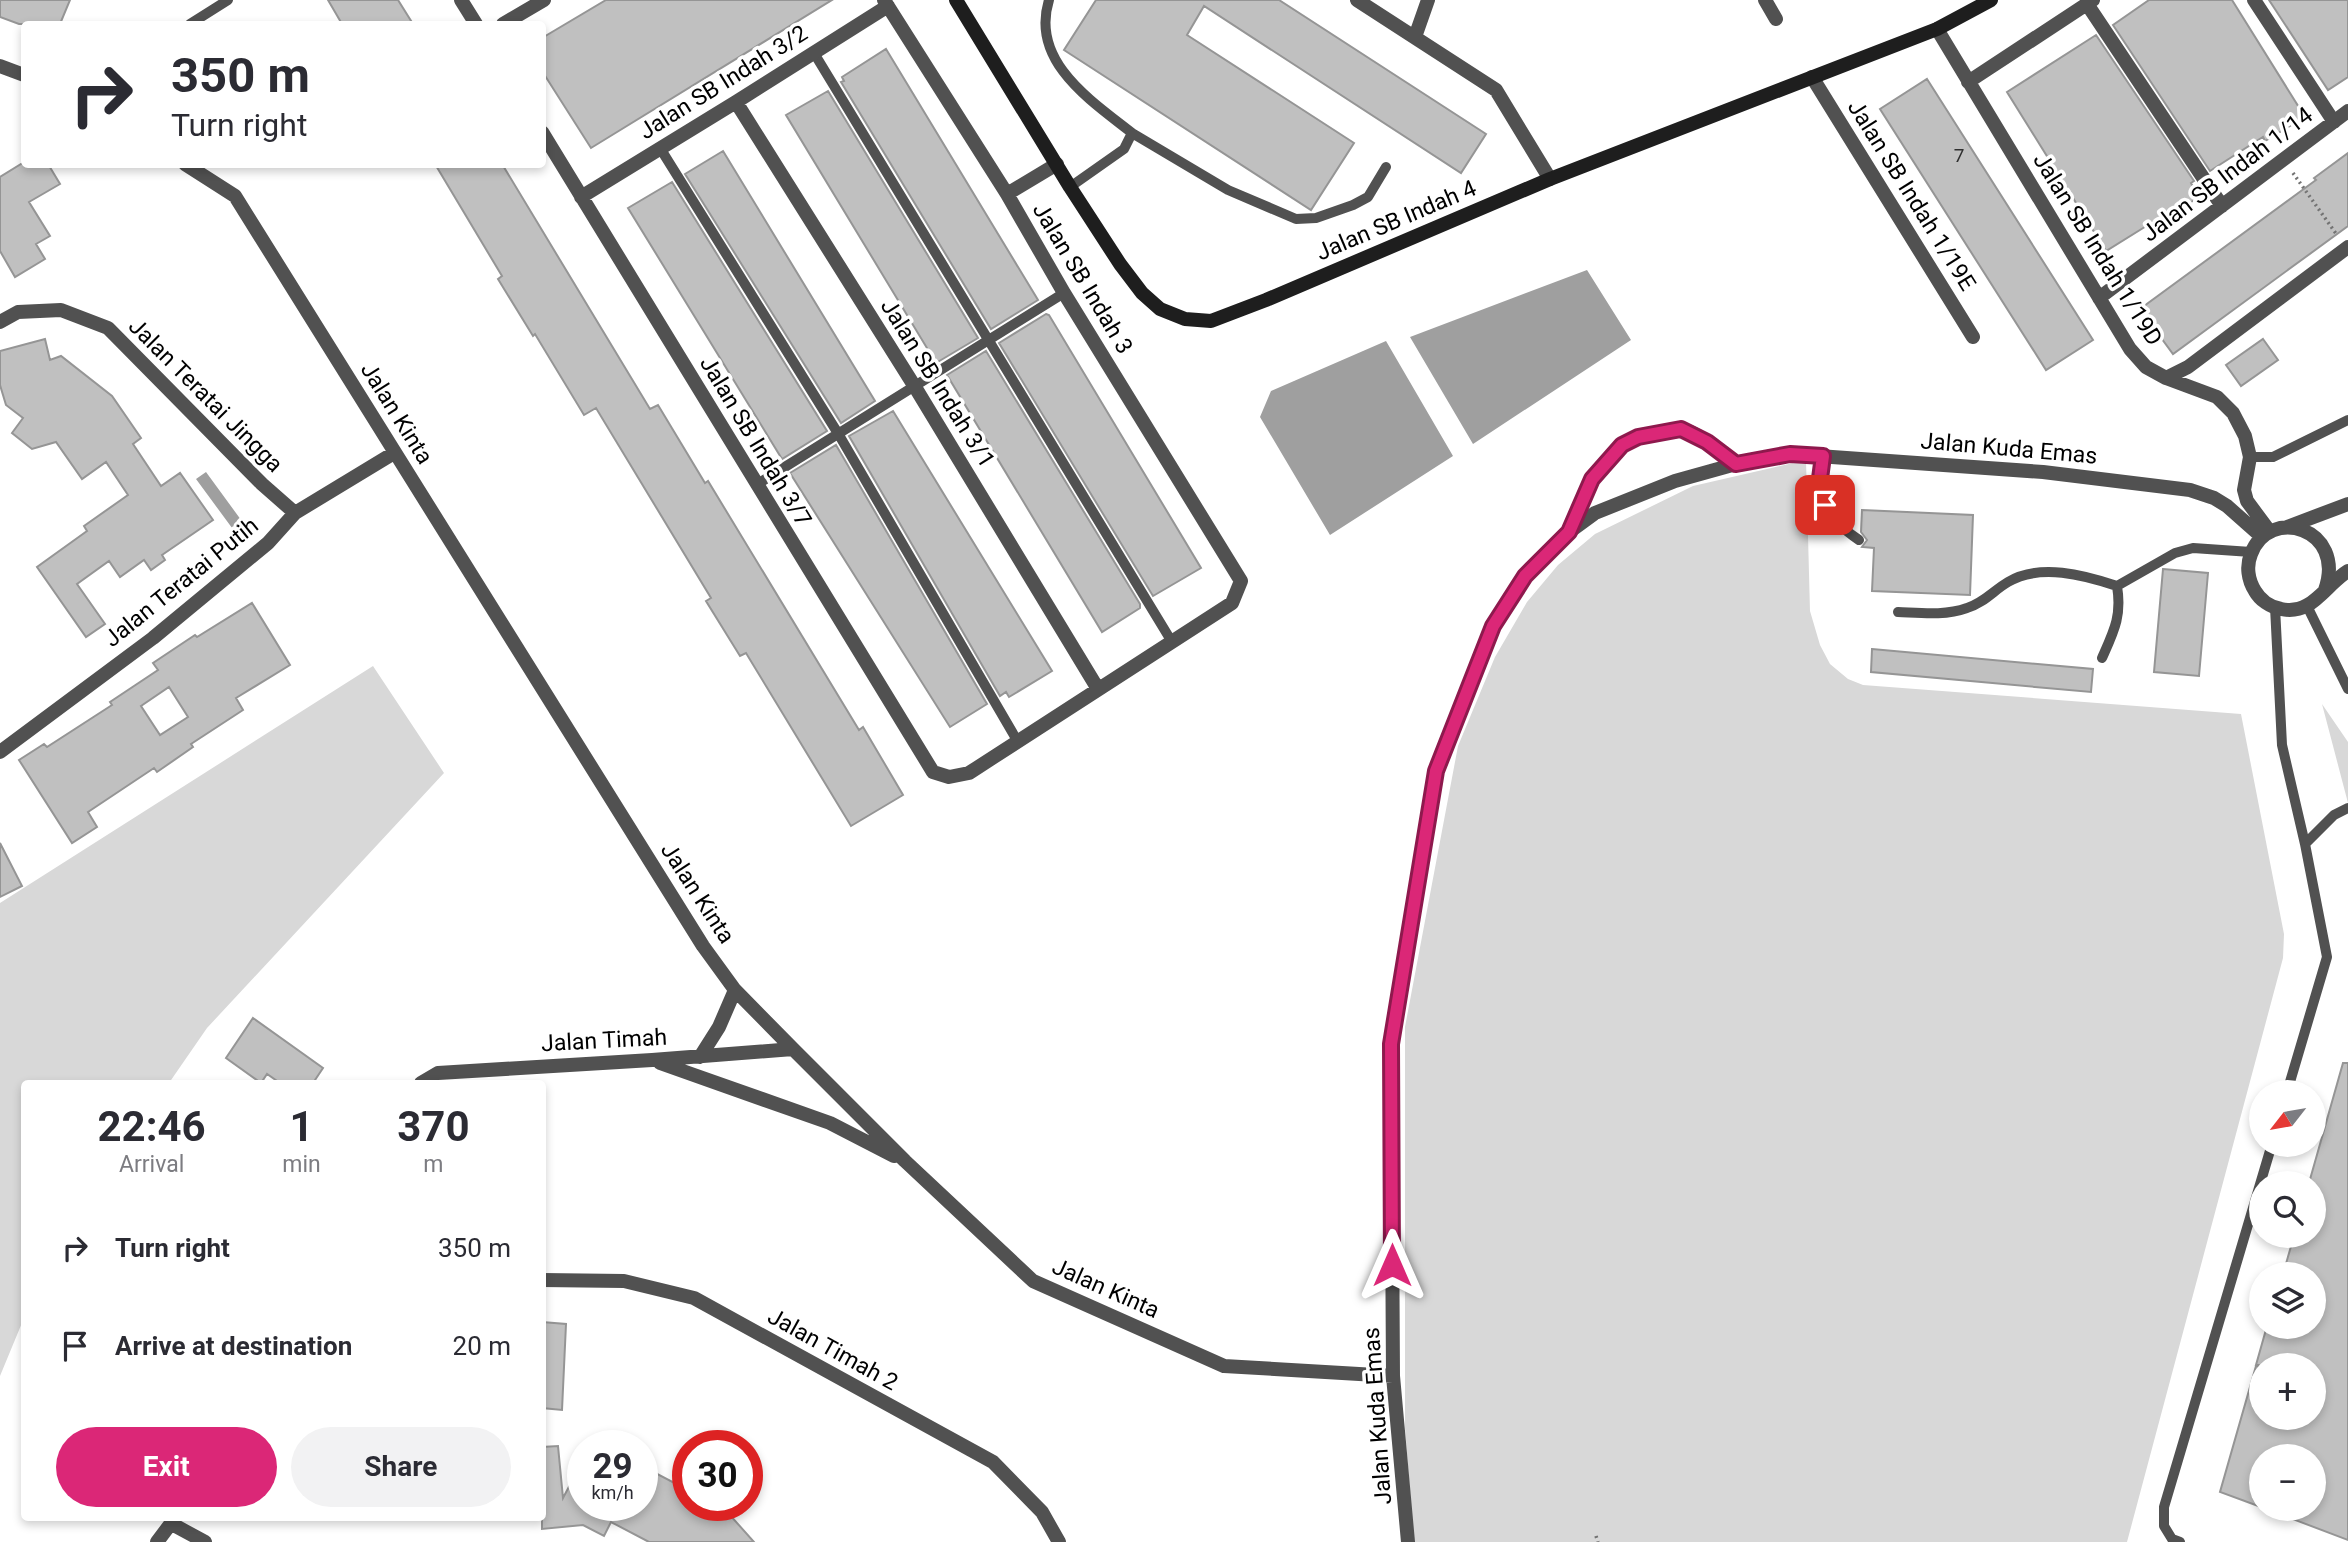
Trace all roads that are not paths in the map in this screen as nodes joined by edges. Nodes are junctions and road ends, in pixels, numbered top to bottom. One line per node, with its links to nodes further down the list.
1 (228, 0): 14 (lane)
2 (461, 0): 15 (street)
3 (544, 0): 16 (street)
4 (956, 0): 30 (street, Jalan SB Indah 4)
5 (1049, 0): 27 (lane)
6 (1357, 0): 18 (street)
7 (1428, 0): 18 (street)
8 (1765, 0): 13 (street)
9 (1991, 0): 17 (street, Jalan SB Indah 4)
10 (2254, 0): 26 (street)
11 (2090, 2): 23 (street); 37 (street)
12 (886, 3): 19 (street, Jalan SB Indah 3/2); 35 (street, Jalan SB Indah 3)
13 (1776, 19)
14 (195, 21)
15 (474, 21)
16 (508, 21)
17 (1937, 29): 22 (street, Jalan SB Indah 4); 23 (street, Jalan SB Indah 1/19D)
18 (1415, 37): 33 (street)
19 (814, 53): 24 (street, Jalan SB Indah 3/2); 43 (lane)
20 (0, 66): 21 (street)
21 (21, 74)
22 (1812, 77): 33 (street, Jalan SB Indah 4); 42 (street, Jalan SB Indah 1/19E)
23 (1968, 82): 40 (street, Jalan SB Indah 1/19D)
24 (736, 102): 29 (street, Jalan SB Indah 3/2); 45 (street, Jalan SB Indah 3/1)
25 (2348, 111): 26 (street, Jalan SB Indah 1/14)
26 (2334, 122): 37 (street, Jalan SB Indah 1/14)
27 (1132, 133): 31 (lane); 34 (lane)
28 (546, 139): 36 (street, Jalan SB Indah 3/7)
29 (660, 148): 36 (street, Jalan SB Indah 3/2); 47 (lane)
30 (1057, 164): 34 (street, Jalan SB Indah 4); 35 (street)
31 (1386, 167)
32 (191, 168): 48 (street, Jalan Kinta)
33 (1549, 179): 34 (street, Jalan SB Indah 4)
34 (1070, 187)
35 (1007, 194): 39 (street, Jalan SB Indah 3)
36 (581, 197): 52 (street, Jalan SB Indah 3/7)
37 (2222, 206): 40 (street, Jalan SB Indah 1/14)
38 (2347, 248): 44 (street)
39 (1064, 293): 43 (lane); 66 (street, Jalan SB Indah 3)
40 (2099, 298): 44 (street, Jalan SB Indah 1/19D)
41 (0, 322): 54 (street, Jalan Teratai Jingga)
42 (1973, 337)
43 (989, 341): 45 (lane); 66 (lane)
44 (2166, 378): 50 (street, Jalan SB Indah 1/19D)
45 (915, 387): 47 (lane); 69 (street, Jalan SB Indah 3/1)
46 (2348, 420): 50 (lane)
47 (839, 435): 52 (lane); 70 (lane)
48 (394, 453): 54 (street, Jalan Teratai Putih); 74 (street, Jalan Kinta)
49 (1823, 456): 51 (street, Jalan Kuda Emas); 57 (street, Jalan Kuda Emas); 58 (lane)
50 (2250, 457): 57 (street, Jalan SB Indah 1/19D)
51 (1736, 464): 56 (street, Jalan Kuda Emas); 56 (street, Jalan Kuda Emas)
52 (756, 485): 70 (street, Jalan SB Indah 3/7)
53 (2348, 504): 55 (street)
54 (295, 513): 71 (street, Jalan Teratai Putih)
55 (2286, 527): 57 (street); 62 (street)
56 (1569, 532): 83 (street, Jalan Kuda Emas)
57 (2266, 535): 59 (street)
58 (1859, 540)
59 (2251, 552): 61 (lane); 64 (street)
60 (2348, 571): 62 (street)
61 (2117, 586): 65 (lane); 67 (lane)
62 (2325, 590): 63 (street)
63 (2308, 606): 64 (street); 68 (lane)
64 (2275, 607): 73 (lane)
65 (1898, 612)
66 (1171, 642): 69 (street)
67 (2102, 658)
68 (2348, 688)
69 (1098, 689): 70 (street)
70 (1017, 741)
71 (0, 752)
72 (2348, 808): 73 (lane)
73 (2305, 844): 79 (lane)
74 (735, 989): 75 (street, Jalan Kinta); 76 (street)
75 (793, 1049): 76 (street, Jalan Timah); 81 (street, Jalan Kinta)
76 (701, 1057): 77 (street, Jalan Timah)
77 (652, 1060): 78 (street, Jalan Timah); 81 (street)
78 (426, 1080)
79 (2291, 1080)
80 (2268, 1157): 89 (lane)
81 (905, 1161): 83 (street, Jalan Kinta)
82 (546, 1280): 87 (street, Jalan Timah 2)
83 (1393, 1376): 88 (street, Jalan Kuda Emas)
84 (174, 1521): 85 (street); 86 (street)
85 (157, 1542)
86 (205, 1542)
87 (1059, 1542)
88 (1408, 1542)
89 (2180, 1542)

